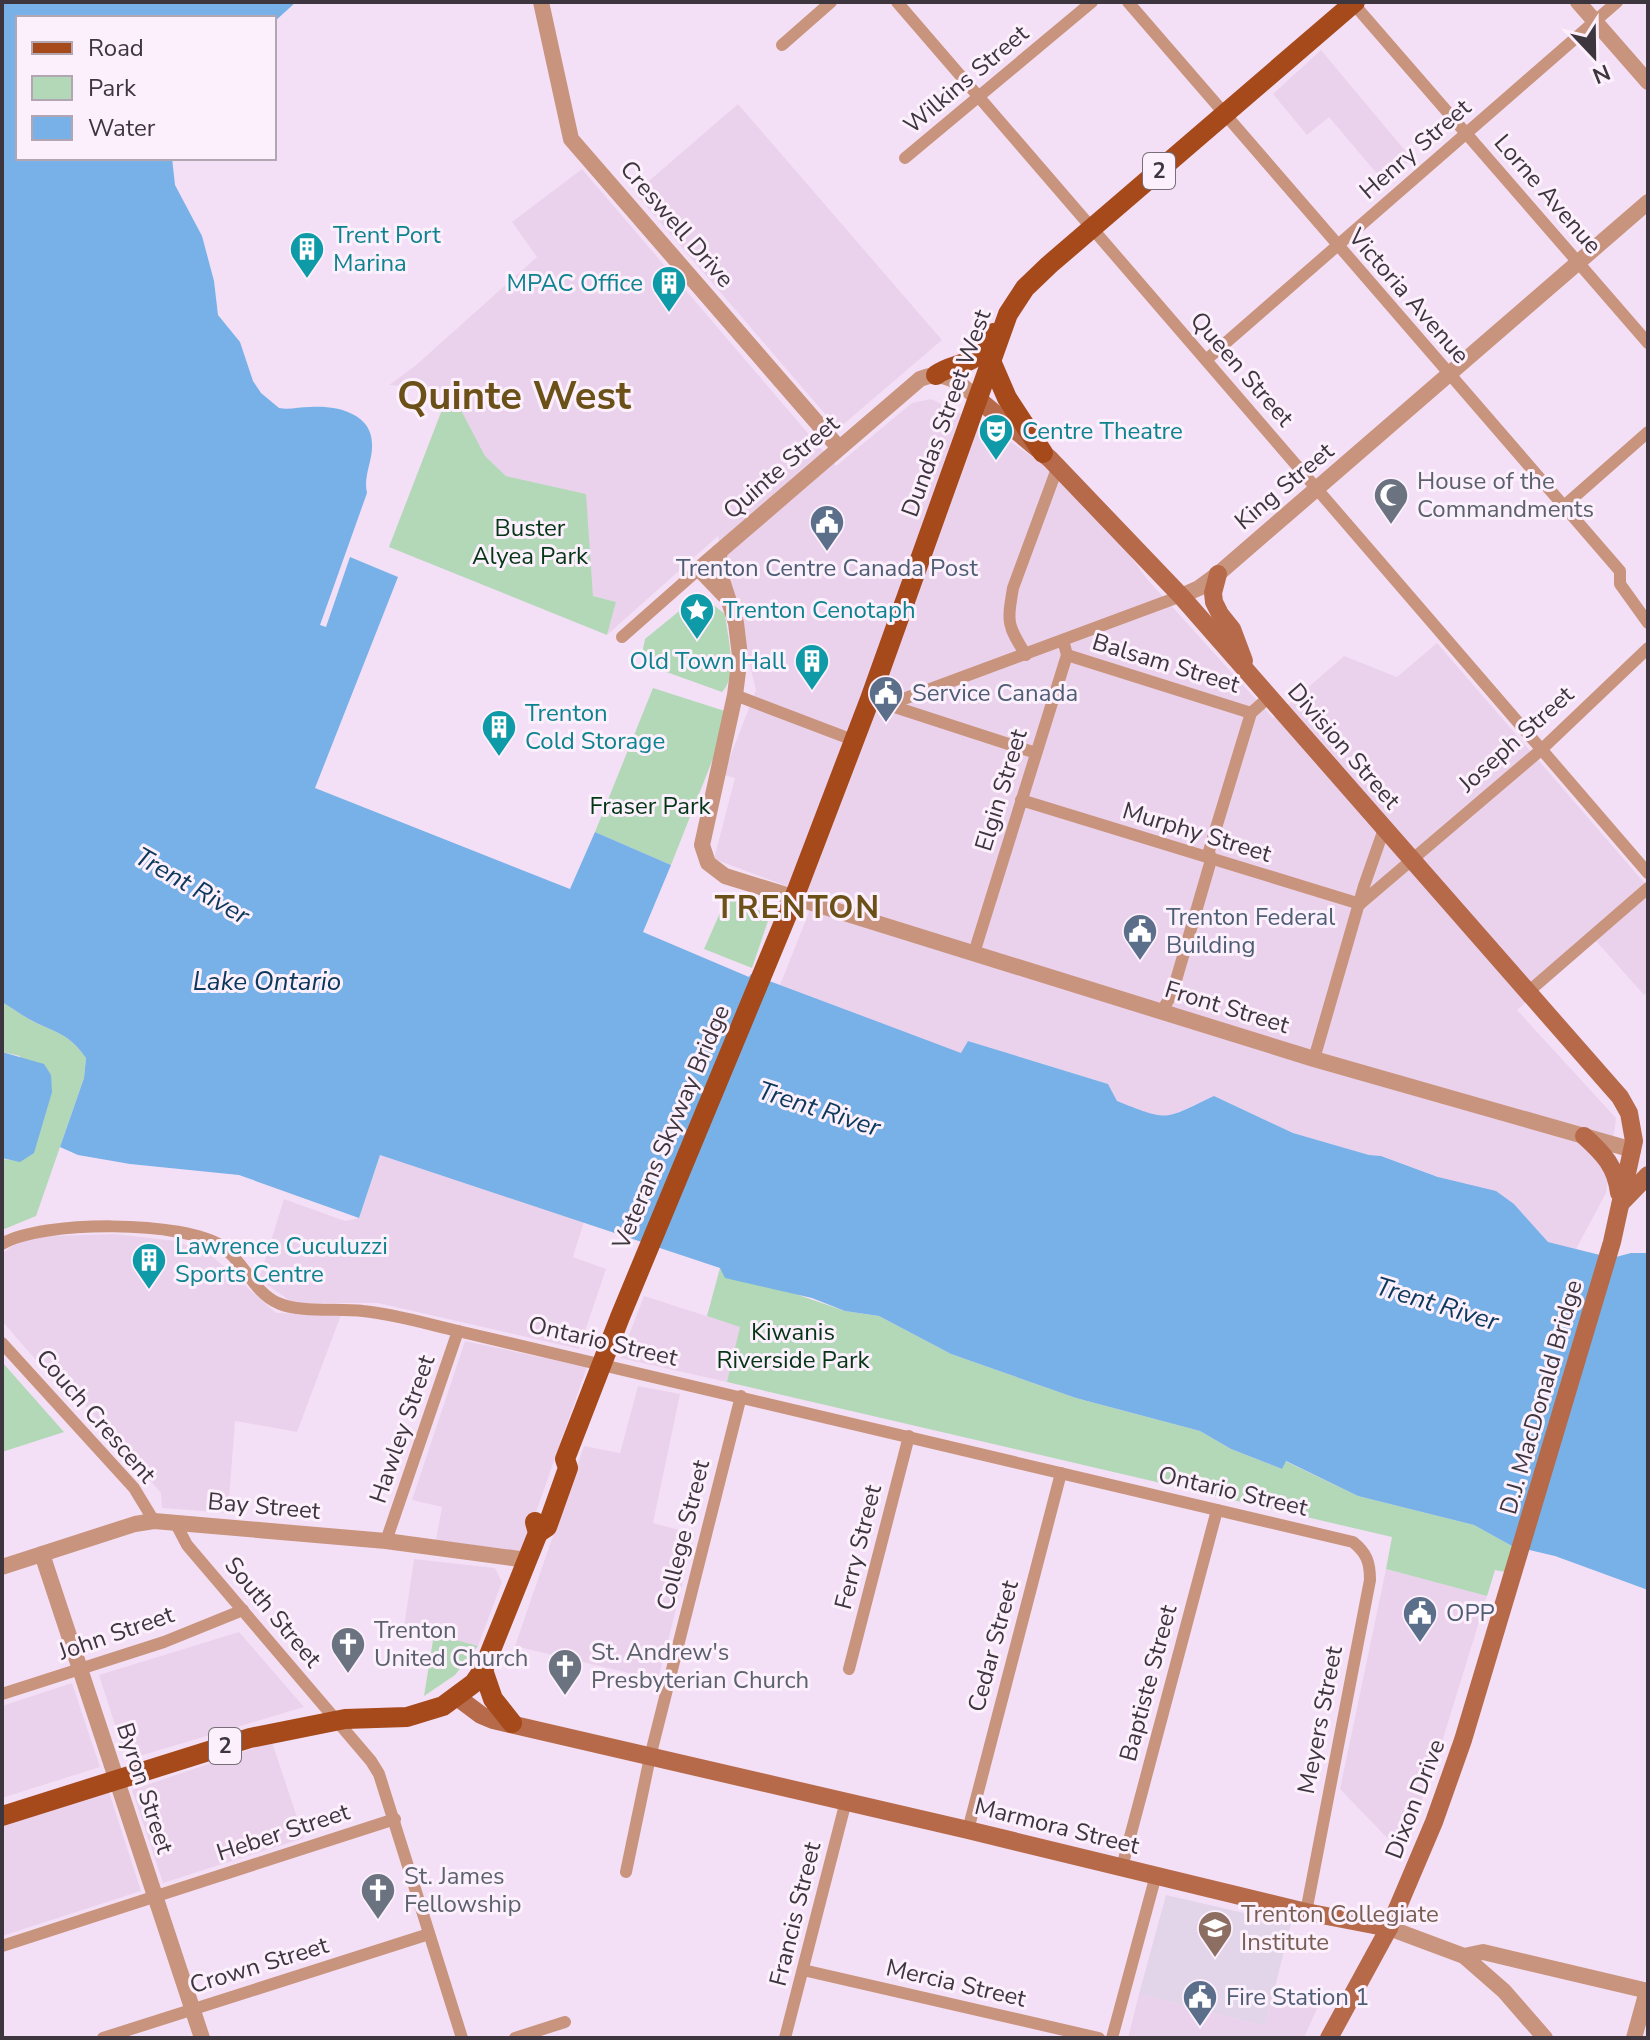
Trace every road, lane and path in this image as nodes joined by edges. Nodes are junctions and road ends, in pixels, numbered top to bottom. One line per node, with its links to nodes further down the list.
1 (541, 2): 28 (street, Creswell Drive)
2 (831, 2): 10 (street)
3 (897, 2): 12 (street, Queen Street)
4 (1092, 2): 12 (street, Wilkins Street)
5 (1128, 2): 13 (street, Victoria Avenue)
6 (1578, 2): 9 (street)
7 (1617, 2): 9 (street, Henry Street)
8 (1354, 3): 13 (main road, Dundas Street West / 2); 14 (street, Lorne Avenue)
9 (1595, 21): 11 (street); 14 (street, Henry Street)
10 (782, 45)
11 (1648, 82)
12 (980, 98): 15 (street, Wilkins Street); 17 (street, Queen Street)
13 (1226, 115): 17 (main road, Dundas Street West / 2); 18 (street, Victoria Avenue)
14 (1466, 134): 18 (street, Henry Street); 19 (street, Lorne Avenue)
15 (905, 158)
16 (1648, 202): 19 (street, King Street)
17 (1092, 228): 20 (main road, Dundas Street West / 2); 22 (street, Queen Street)
18 (1338, 247): 22 (street, Henry Street); 25 (street, Victoria Avenue)
19 (1579, 262): 21 (street, Lorne Avenue); 25 (street, King Street)
20 (1008, 314): 23 (main road, Dundas Street West / 2); 24 (main road)
21 (1648, 343)
22 (1206, 360): 30 (street, Queen Street)
23 (991, 361): 26 (main road, Dundas Street West / 2); 29 (main road)
24 (936, 375): 26 (street); 28 (street, Quinte Street)
25 (1450, 376): 30 (street, King Street); 31 (street, Victoria Avenue)
26 (979, 400): 29 (main road, Division Street); 46 (main road, Dundas Street West)
27 (1648, 432): 31 (street)
28 (839, 448): 32 (street, Quinte Street)
29 (1050, 459): 35 (main road, Division Street); 41 (street)
30 (1316, 490): 34 (street, King Street); 49 (street, Queen Street)
31 (1564, 506): 37 (street, Victoria Avenue)
32 (719, 552): 33 (street, Quinte Street); 36 (street, Front Street)
33 (699, 569): 36 (street); 38 (street, Quinte Street)
34 (1218, 574): 35 (street, King Street); 43 (main road)
35 (1181, 596): 39 (street, King Street); 43 (main road, Division Street)
36 (730, 602): 44 (street, Front Street)
37 (1648, 623)
38 (622, 637)
39 (1063, 640): 41 (street, King Street); 42 (street)
40 (1648, 648): 49 (street, Joseph Street)
41 (1026, 655): 46 (street, King Street)
42 (1067, 655): 47 (street, Balsam Street); 50 (street, Elgin Street)
43 (1250, 674): 45 (main road, Division Street)
44 (735, 695): 48 (street); 57 (street, Front Street)
45 (1269, 697): 47 (street); 52 (main road, Division Street)
46 (880, 702): 48 (main road, Dundas Street West); 50 (street)
47 (1251, 713): 53 (street)
48 (853, 740): 57 (main road, Dundas Street West)
49 (1542, 749): 54 (street, Joseph Street); 55 (street, Queen Street)
50 (1036, 753): 51 (street, Elgin Street)
51 (1021, 800): 53 (street, Murphy Street); 59 (street, Elgin Street)
52 (1384, 829): 54 (main road, Division Street); 58 (street)
53 (1211, 860): 58 (street, Murphy Street); 62 (street)
54 (1410, 860): 58 (street, Joseph Street); 61 (main road, Division Street)
55 (1648, 873)
56 (1648, 888): 61 (street)
57 (794, 898): 59 (street, Front Street); 60 (main road, Dundas Street West)
58 (1360, 904): 63 (street)
59 (974, 953): 62 (street, Front Street)
60 (766, 967): 73 (main road, Veterans Skyway Bridge)
61 (1528, 992): 64 (main road, Division Street)
62 (1162, 1011): 63 (street, Front Street)
63 (1314, 1059): 66 (street, Front Street)
64 (1620, 1097): 65 (main road); 67 (main road, Division Street)
65 (1648, 1124)
66 (1584, 1136): 67 (street, Front Street); 69 (main road)
67 (1640, 1151): 69 (main road, D.J. MacDonald Bridge)
68 (1648, 1175): 69 (main road)
69 (1620, 1204): 84 (main road, D.J. MacDonald Bridge)
70 (2, 1244): 71 (street, Ontario Street)
71 (458, 1331): 73 (street, Ontario Street); 80 (street, Hawley Street)
72 (2, 1343): 78 (street, Couch Crescent)
73 (601, 1363): 74 (street, Ontario Street); 83 (main road, Veterans Skyway Bridge)
74 (741, 1396): 75 (street, Ontario Street); 94 (street, College Street)
75 (909, 1436): 76 (street, Ontario Street); 88 (street, Ferry Street)
76 (1061, 1473): 77 (street, Ontario Street); 99 (street, Cedar Street)
77 (1217, 1510): 81 (street, Ontario Street); 100 (street, Baptiste Street)
78 (154, 1521): 79 (street, Bay Street); 82 (street, Bay Street)
79 (175, 1522): 80 (street, Bay Street); 86 (street, South Street)
80 (386, 1541): 83 (street, Bay Street)
81 (1353, 1542): 104 (street, Meyers Street)
82 (42, 1554): 85 (street, Bay Street); 87 (street, Byron Street)
83 (527, 1560): 89 (main road, Veterans Skyway Bridge)
84 (1516, 1565): 105 (main road, Dixon Drive)
85 (2, 1567)
86 (243, 1610): 87 (street, John Street); 92 (street, South Street)
87 (80, 1669): 90 (street, John Street); 95 (street, Byron Street)
88 (849, 1669)
89 (483, 1670): 91 (main road); 93 (main road)
90 (2, 1694)
91 (457, 1697): 92 (main road, 2); 93 (main road, Marmora Street)
92 (337, 1720): 95 (main road, 2); 98 (street, South Street)
93 (512, 1723): 94 (main road, Marmora Street)
94 (650, 1757): 96 (main road, Marmora Street); 101 (street, College Street)
95 (117, 1780): 97 (main road, 2); 103 (street, Byron Street)
96 (846, 1801): 99 (main road, Marmora Street); 109 (street, Francis Street)
97 (2, 1816)
98 (395, 1819): 103 (street, Heber Street); 106 (street, South Street)
99 (968, 1830): 100 (main road, Marmora Street)
100 (1122, 1867): 102 (main road, Marmora Street)
101 (626, 1872)
102 (1156, 1875): 104 (main road, Marmora Street); 119 (street)
103 (155, 1897): 107 (street, Heber Street); 111 (street, Byron Street)
104 (1306, 1912): 105 (main road, Marmora Street)
105 (1389, 1928): 108 (street, Marmora Street); 120 (main road, Dixon Drive)
106 (429, 1934): 111 (street, Crown Street); 115 (street, South Street)
107 (2, 1946)
108 (1464, 1956): 110 (street, Marmora Street); 121 (street)
109 (803, 1970): 117 (street, Francis Street); 118 (street, Mercia Street)
110 (1647, 1991): 122 (street)
111 (192, 2009): 113 (street, Crown Street); 114 (street, Byron Street)
112 (565, 2022): 116 (street)
113 (103, 2038)
114 (202, 2038)
115 (462, 2038)
116 (515, 2038)
117 (785, 2038)
118 (1099, 2038)
119 (1112, 2038)
120 (1329, 2038)
121 (1545, 2038)
122 (1634, 2038)

